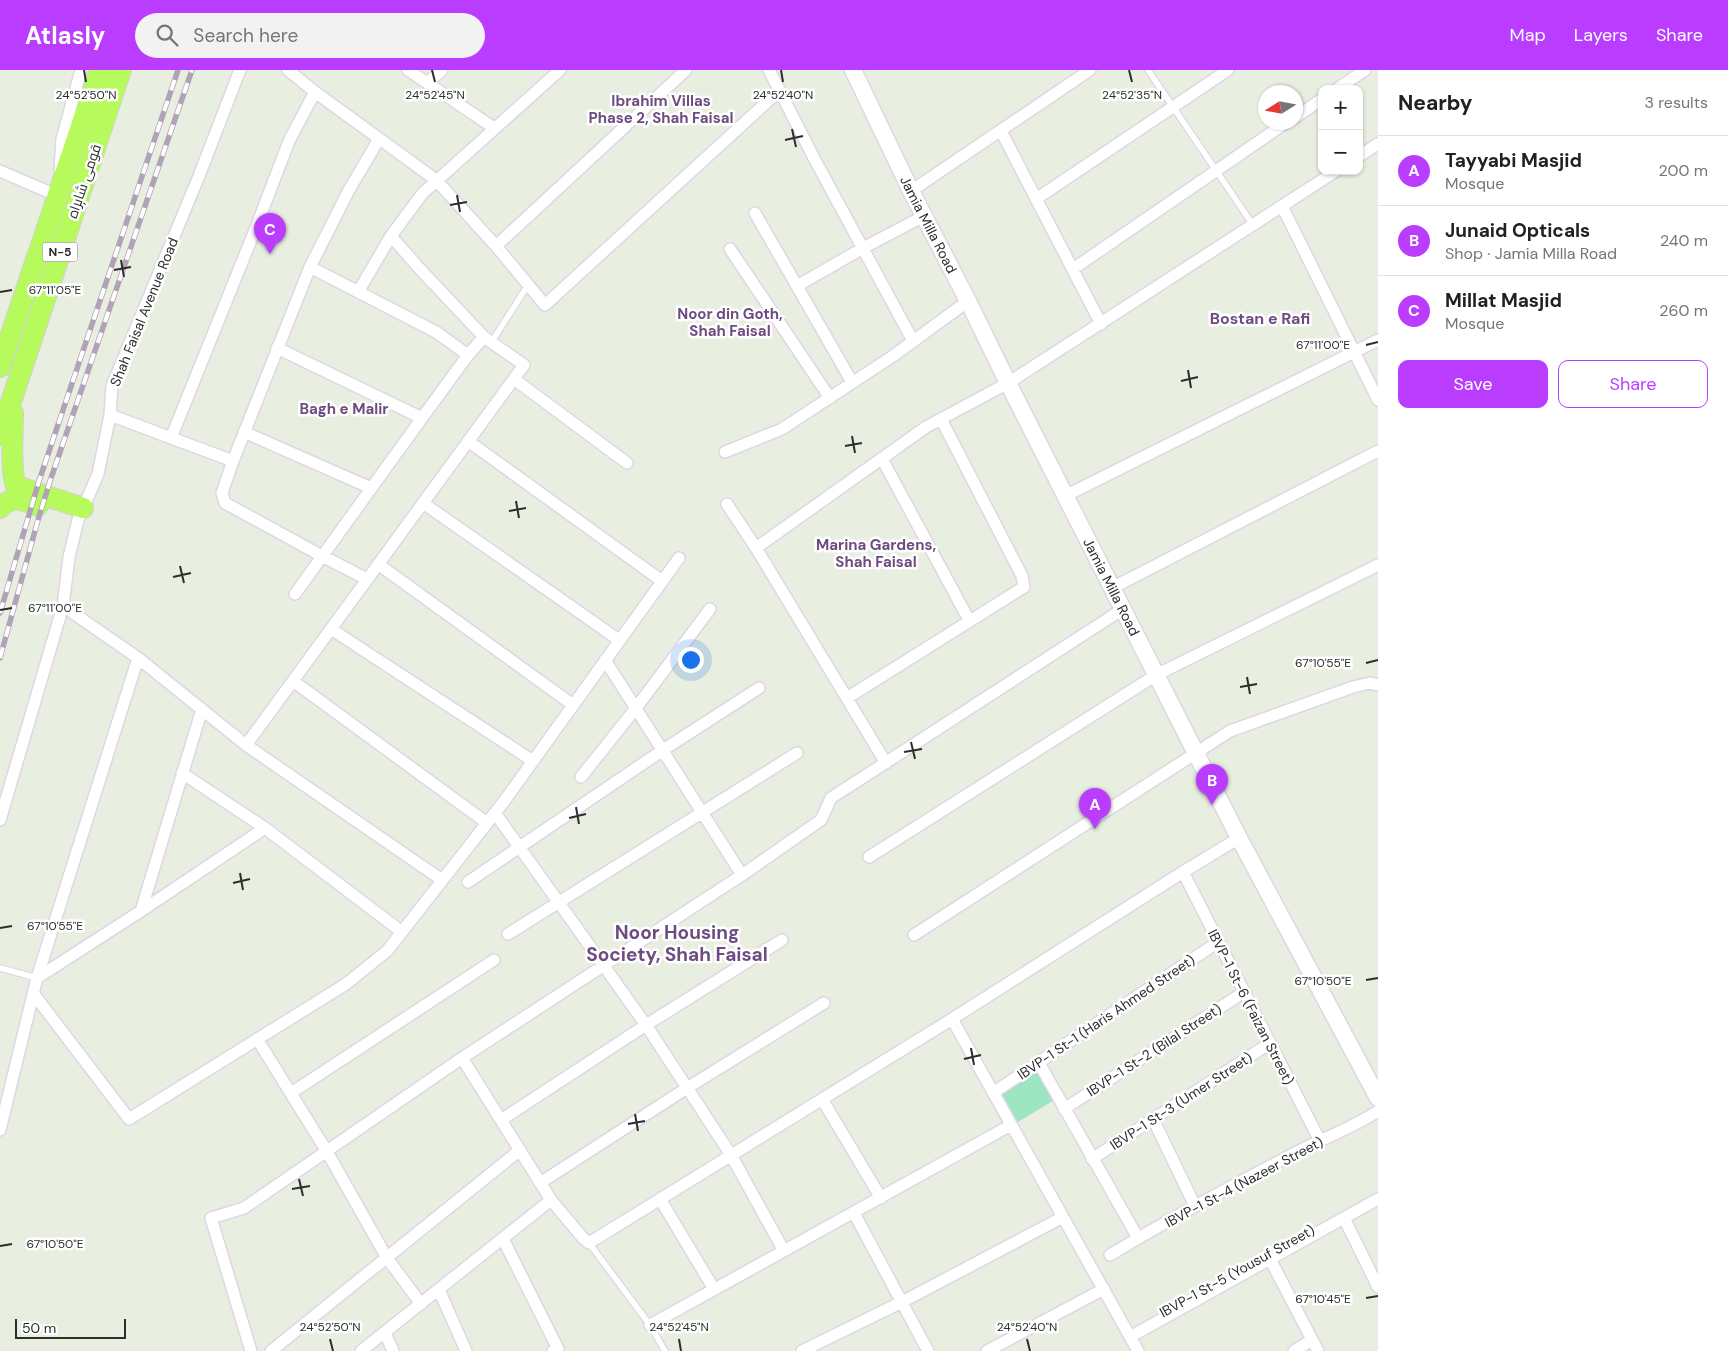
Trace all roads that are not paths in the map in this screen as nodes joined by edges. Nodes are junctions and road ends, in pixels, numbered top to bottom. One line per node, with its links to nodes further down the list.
1 (82, 70): 34 (street)
2 (100, 70): 34 (highway, قومی شاہراہ / N-5)
3 (240, 70): 64 (street, Shah Faisal Avenue Road)
4 (288, 70): 19 (street)
5 (408, 70): 16 (street)
6 (442, 70): 16 (street)
7 (560, 70): 23 (street)
8 (686, 70): 41 (street)
9 (769, 70): 18 (street)
10 (853, 70): 33 (main road, Jamia Milla Road)
11 (1090, 70): 25 (street)
12 (1148, 70): 21 (lane)
13 (1228, 70): 21 (street)
14 (1364, 70): 17 (street)
15 (129, 71): 61 (highway, قومی شاہراہ / N-5)
16 (427, 83): 23 (street)
17 (1343, 85)
18 (779, 90): 42 (street); 46 (street)
19 (315, 92): 26 (street); 69 (street)
20 (1318, 102): 22 (street)
21 (1174, 108): 29 (lane); 35 (street)
22 (1303, 112)
23 (494, 128): 32 (street)
24 (1275, 130): 29 (street)
25 (1000, 131): 33 (street); 35 (street)
26 (379, 139): 32 (street); 44 (street)
27 (1378, 144): 28 (street)
28 (1363, 153)
29 (1217, 170): 39 (lane); 45 (street)
30 (0, 171): 34 (street)
31 (1330, 175): 36 (street)
32 (436, 180): 40 (street); 41 (street)
33 (911, 190): 38 (main road, Jamia Milla Road)
34 (58, 196): 57 (highway, قومی شاہراہ / N-5)
35 (1036, 199): 45 (street)
36 (1282, 206): 39 (street); 55 (street)
37 (755, 213): 47 (street)
38 (924, 216): 42 (street); 49 (main road, Jamia Milla Road)
39 (1253, 225): 50 (street)
40 (391, 236): 48 (street); 51 (street)
41 (496, 246): 46 (street)
42 (862, 248): 47 (street); 53 (street)
43 (730, 249): 62 (street)
44 (310, 266): 48 (street); 54 (street)
45 (1073, 269): 50 (street)
46 (528, 285): 51 (lane)
47 (797, 286): 59 (street)
48 (358, 292): 56 (street)
49 (968, 301): 53 (street); 60 (main road, Jamia Milla Road)
50 (1102, 324): 60 (street)
51 (488, 340): 56 (street); 58 (street)
52 (1378, 340): 55 (street)
53 (913, 341): 59 (street)
54 (278, 348): 65 (street); 67 (street)
55 (1354, 353): 63 (street); 77 (street)
56 (468, 355): 65 (street)
57 (1, 361)
58 (514, 379): 70 (street); 75 (street)
59 (852, 382): 62 (street)
60 (1008, 383): 66 (street); 77 (main road, Jamia Milla Road)
61 (13, 396): 68 (highway, قومی شاہراہ / N-5); 81 (highway)
62 (830, 398): 72 (street)
63 (1378, 400)
64 (110, 415): 69 (street); 81 (street, Shah Faisal Avenue Road)
65 (422, 418): 76 (street)
66 (941, 419): 73 (street); 94 (street)
67 (244, 432): 74 (street); 76 (street)
68 (0, 435)
69 (170, 438): 74 (street)
70 (468, 442): 78 (street); 88 (street)
71 (1378, 451): 89 (street)
72 (725, 452)
73 (882, 459): 82 (street); 94 (street)
74 (232, 461): 83 (street)
75 (627, 463)
76 (371, 488): 83 (street)
77 (1065, 496): 89 (main road, Jamia Milla Road)
78 (423, 503): 85 (street); 96 (street)
79 (727, 504): 82 (street)
80 (0, 508): 81 (highway)
81 (80, 514): 91 (street, Shah Faisal Avenue Road)
82 (756, 548): 103 (street)
83 (322, 556): 87 (street); 90 (street)
84 (679, 558): 88 (street)
85 (378, 564): 87 (street); 104 (street)
86 (1378, 565): 99 (street)
87 (367, 579): 95 (street)
88 (662, 581): 96 (street)
89 (1112, 588): 92 (main road, Jamia Milla Road)
90 (295, 594)
91 (63, 606): 97 (street); 117 (street, Shah Faisal Avenue Road)
92 (1123, 608): 99 (main road, Jamia Milla Road); 112 (street)
93 (710, 609): 105 (street)
94 (969, 620): 103 (street)
95 (331, 629): 100 (street); 111 (street)
96 (619, 640): 98 (street)
97 (138, 658): 106 (street); 137 (street)
98 (605, 660): 104 (street); 105 (street)
99 (1156, 675): 109 (main road, Jamia Milla Road); 122 (street)
100 (293, 681): 107 (street); 118 (street)
101 (1378, 685): 109 (street)
102 (759, 688): 108 (street)
103 (848, 698): 112 (street)
104 (573, 705): 111 (street)
105 (636, 708): 108 (street); 114 (street)
106 (202, 709): 107 (street); 113 (street)
107 (246, 744): 125 (street)
108 (663, 750): 115 (street); 121 (street)
109 (1195, 752): 120 (main road, Jamia Milla Road); 131 (street)
110 (797, 753): 115 (street)
111 (533, 761): 116 (street)
112 (886, 762): 124 (street)
113 (182, 774): 119 (street); 128 (street)
114 (581, 778)
115 (702, 811): 124 (street); 127 (street)
116 (495, 813): 118 (street); 121 (street)
117 (0, 820)
118 (488, 823): 125 (street)
119 (265, 828): 128 (street); 129 (street)
120 (1239, 838): 123 (street); 148 (main road, Jamia Milla Road)
121 (520, 848): 126 (street); 127 (street)
122 (869, 857)
123 (1183, 872): 133 (street, IBVP-1 St-6 (Faizan Street)); 141 (street)
124 (742, 875): 135 (street)
125 (442, 880): 129 (street)
126 (468, 882)
127 (557, 902): 130 (street); 135 (street)
128 (141, 911): 137 (street)
129 (402, 932): 143 (street)
130 (508, 934)
131 (914, 935)
132 (782, 940): 142 (street)
133 (1218, 942): 138 (street, IBVP-1 St-6 (Faizan Street)); 146 (street, IBVP-1 St-1 (Haris Ahmed Street)); 150 (street)
134 (494, 960): 149 (street)
135 (603, 966): 142 (street); 145 (street)
136 (0, 968): 137 (lane)
137 (37, 978): 139 (street)
138 (1244, 992): 144 (street, IBVP-1 St-6 (Faizan Street)); 152 (street, IBVP-1 St-2 (Bilal Street))
139 (33, 993): 143 (street); 157 (street)
140 (824, 1004): 147 (street)
141 (952, 1019): 150 (street); 151 (street)
142 (646, 1025): 147 (street); 155 (street)
143 (258, 1039): 149 (street)
144 (1270, 1043): 154 (street, IBVP-1 St-3 (Umer Street)); 158 (street, IBVP-1 St-6 (Faizan Street))
145 (462, 1058): 155 (street); 159 (street)
146 (1039, 1062): 150 (street, IBVP-1 St-1 (Haris Ahmed Street)); 152 (street)
147 (687, 1088): 161 (street); 163 (street)
148 (1376, 1089)
149 (291, 1093): 159 (street)
150 (993, 1093): 156 (street)
151 (822, 1099): 161 (street); 164 (street)
152 (1064, 1109): 162 (street)
153 (1378, 1111): 158 (street, IBVP-1 St-4 (Nazeer Street))
154 (1153, 1119): 162 (street, IBVP-1 St-3 (Umer Street)); 168 (street)
155 (501, 1120): 160 (street)
156 (1011, 1125): 164 (street); 171 (street)
157 (0, 1130)
158 (1320, 1142): 168 (street, IBVP-1 St-4 (Nazeer Street))
159 (326, 1150): 177 (street); 189 (street)
160 (520, 1150): 163 (street); 177 (street)
161 (731, 1155): 165 (street); 175 (street)
162 (1092, 1159): 172 (street)
163 (540, 1183): 167 (street)
164 (881, 1198): 169 (street)
165 (660, 1199): 174 (street); 182 (street)
166 (1378, 1199): 170 (street)
167 (551, 1200): 173 (street); 174 (street)
168 (1195, 1206): 172 (street, IBVP-1 St-4 (Nazeer Street))
169 (854, 1213): 175 (street); 183 (street)
170 (1345, 1214): 178 (street); 179 (street); 187 (street, IBVP-1 St-5 (Yousuf Street))
171 (1063, 1218): 180 (street); 183 (street)
172 (1138, 1238): 176 (street, IBVP-1 St-4 (Nazeer Street))
173 (503, 1239): 181 (street); 194 (street)
174 (589, 1242): 185 (lane)
175 (784, 1251): 182 (street)
176 (1110, 1255)
177 (387, 1258): 184 (street); 190 (street)
178 (1270, 1259): 187 (street); 188 (street)
179 (1378, 1287)
180 (1104, 1289): 187 (street); 198 (street)
181 (440, 1290): 184 (street); 193 (street)
182 (714, 1290): 185 (street)
183 (902, 1302): 196 (street); 197 (street)
184 (422, 1304): 186 (street)
185 (650, 1325): 195 (lane)
186 (385, 1333): 191 (street); 192 (street)
187 (1129, 1335): 199 (street)
188 (1312, 1340): 200 (street); 201 (street)
189 (251, 1351)
190 (271, 1351)
191 (361, 1351)
192 (393, 1351)
193 (466, 1351)
194 (553, 1351)
195 (665, 1351)
196 (802, 1351)
197 (928, 1351)
198 (987, 1351)
199 (1138, 1351)
200 (1294, 1351)
201 (1318, 1351)

